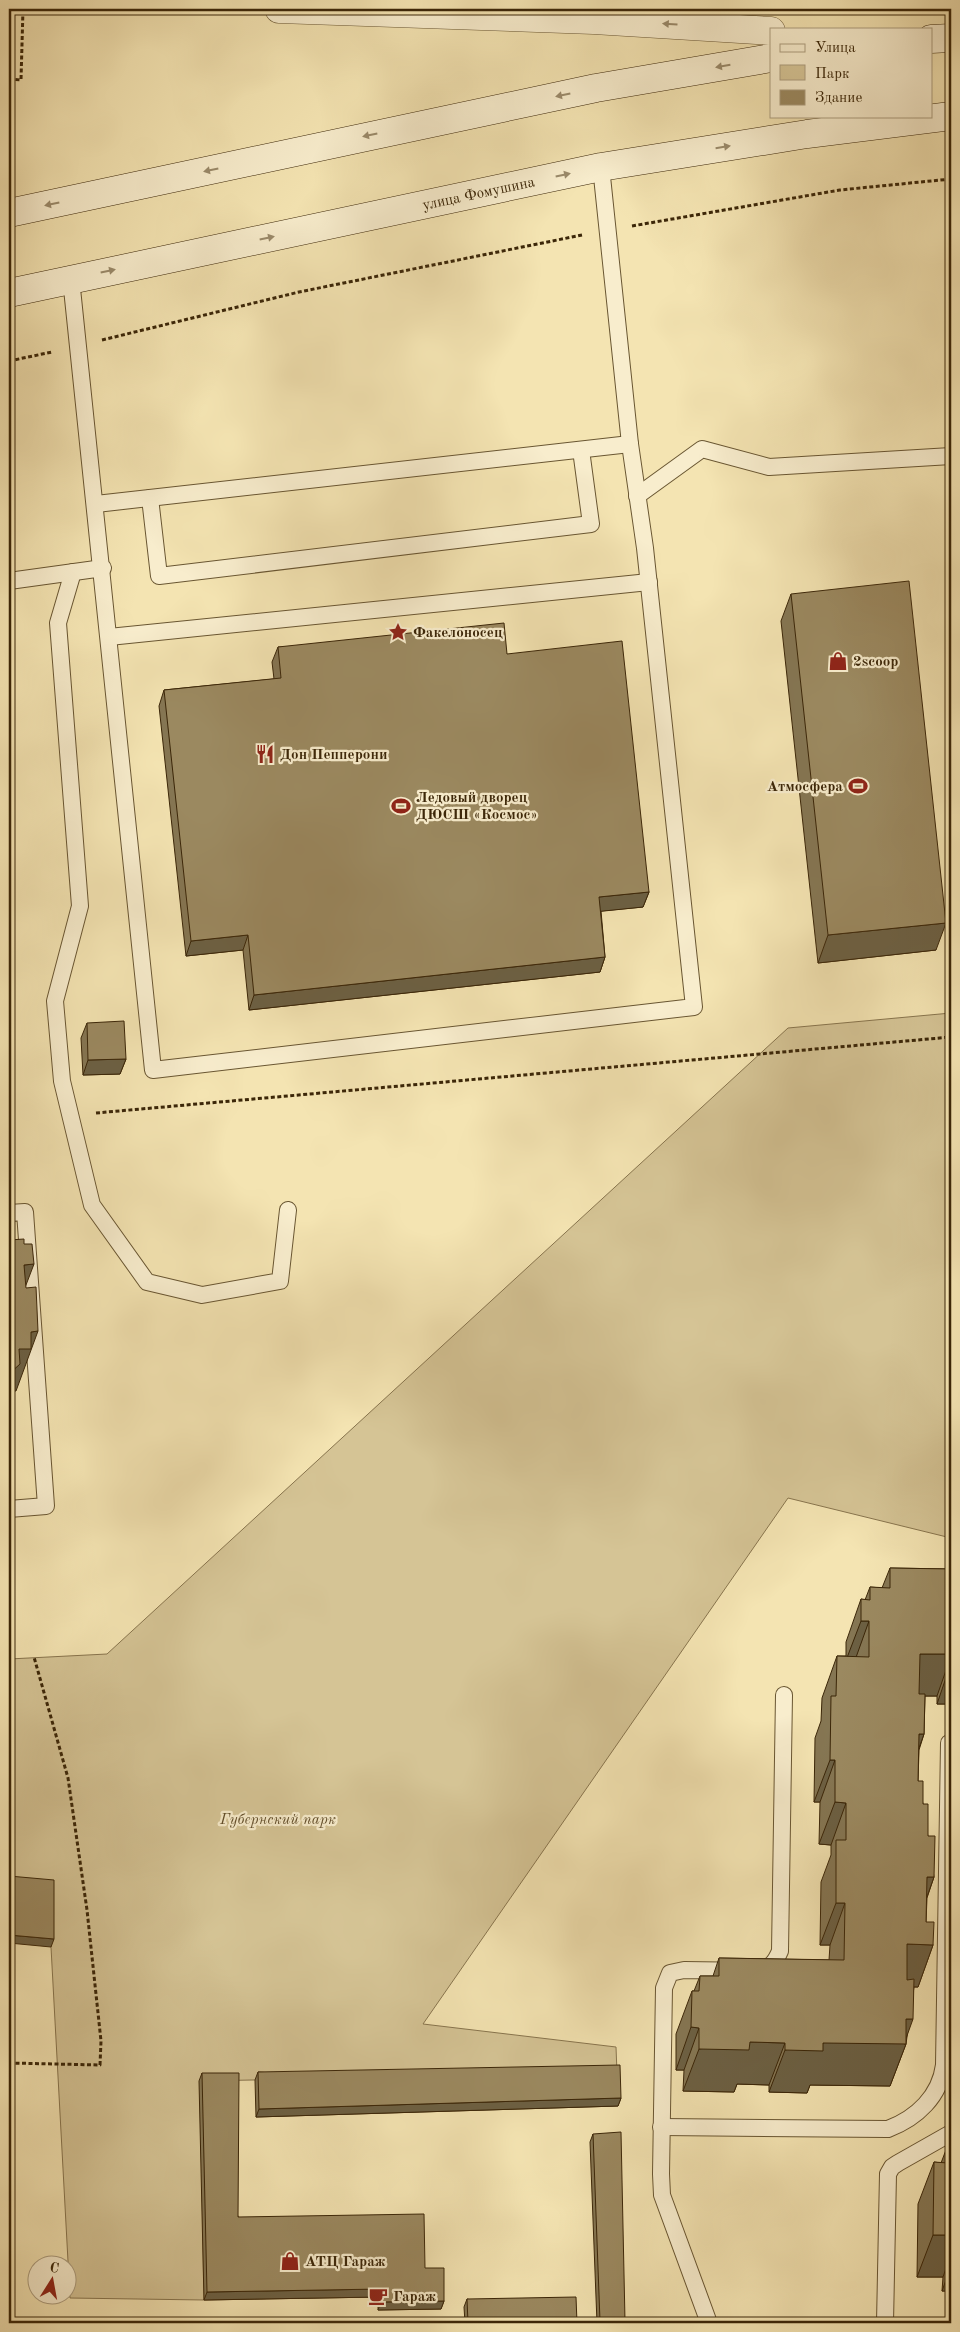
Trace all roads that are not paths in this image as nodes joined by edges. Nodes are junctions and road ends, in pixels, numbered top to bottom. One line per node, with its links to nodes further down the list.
1 (279, 9): 2 (main road, one-way to 1)
2 (770, 31)
3 (951, 38): 4 (main road)
4 (932, 40)
5 (770, 58): 8 (main road, one-way to 8)
6 (951, 116): 7 (main road, улица Фомушина, one-way to 6)
7 (601, 167): 9 (main road, улица Фомушина, one-way to 7); 11 (lane)
8 (9, 213)
9 (72, 279): 10 (main road, улица Фомушина); 16 (lane)
10 (9, 293)
11 (630, 444): 12 (lane); 14 (lane)
12 (581, 450): 15 (lane); 15 (lane)
13 (951, 456): 14 (lane)
14 (637, 496): 20 (lane)
15 (150, 498): 16 (lane)
16 (96, 504): 17 (lane)
17 (102, 568): 18 (lane); 21 (lane)
18 (73, 572): 19 (lane); 22 (lane)
19 (9, 581)
20 (649, 582): 21 (lane); 21 (lane)
21 (109, 637)
22 (288, 1210)
23 (9, 1213): 24 (lane)
24 (9, 1509)
25 (784, 1695): 27 (lane)
26 (949, 1743): 27 (lane)
27 (662, 2127): 29 (lane)
28 (951, 2133): 30 (lane)
29 (709, 2323)
30 (885, 2323)

